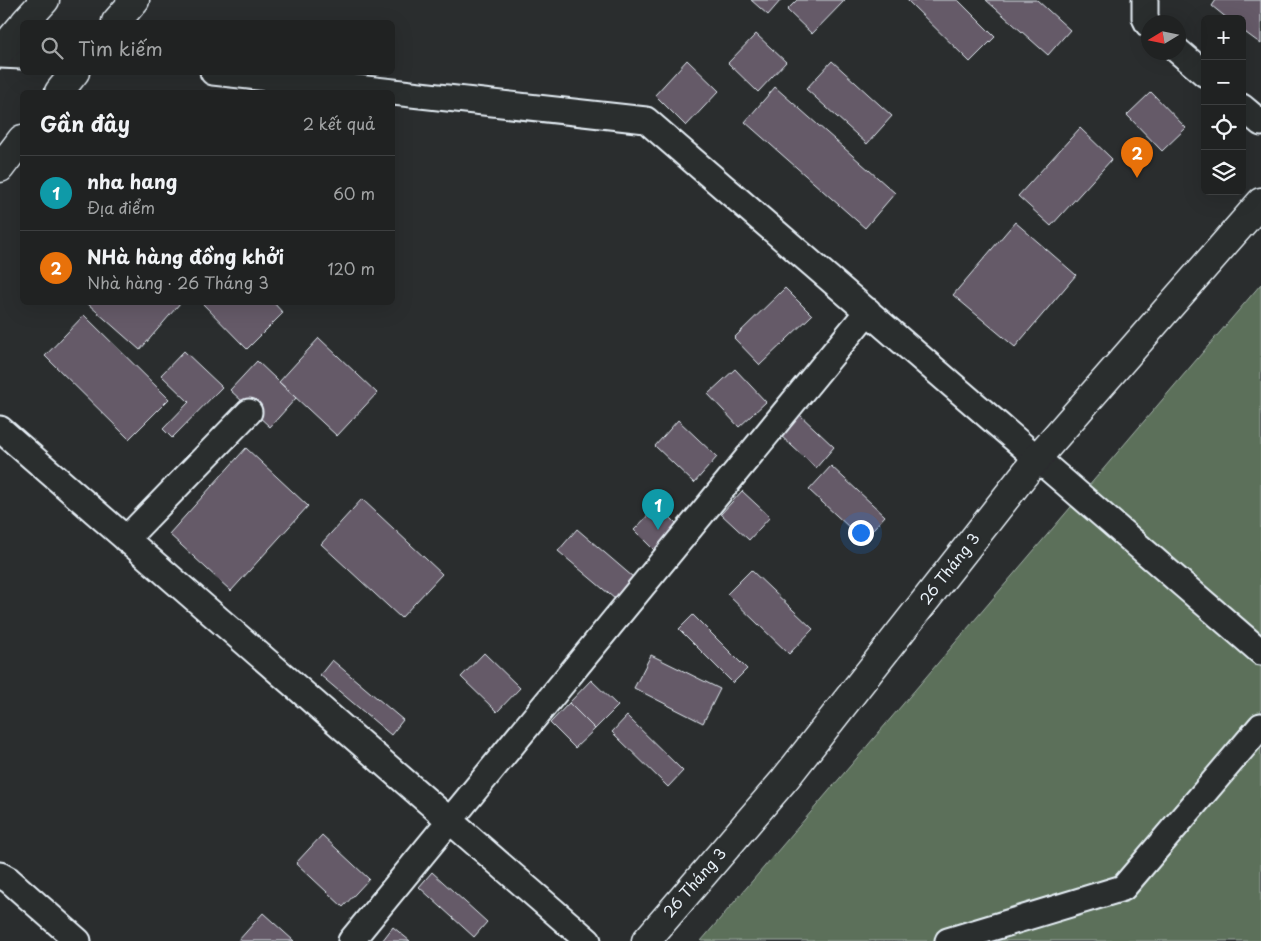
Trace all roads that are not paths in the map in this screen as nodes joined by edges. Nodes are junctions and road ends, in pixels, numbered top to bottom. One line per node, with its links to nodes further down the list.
1 (44, 0): 5 (street)
2 (135, 0): 6 (street)
3 (1145, 0): 4 (street)
4 (1145, 15)
5 (27, 20)
6 (118, 20)
7 (20, 29): 8 (street)
8 (0, 54): 9 (street)
9 (20, 56)
10 (1186, 58): 11 (street)
11 (1201, 71)
12 (73, 75): 14 (street)
13 (240, 75): 15 (street)
14 (61, 90)
15 (375, 90)
16 (395, 92): 22 (street)
17 (1246, 110): 18 (street)
18 (1261, 123)
19 (20, 142): 20 (street)
20 (0, 168)
21 (1261, 202): 25 (street, 26 Tháng 3)
22 (868, 311): 25 (street); 29 (street)
23 (249, 412): 26 (street)
24 (0, 429): 26 (street)
25 (1038, 458): 27 (street); 34 (street, 26 Tháng 3)
26 (126, 539): 29 (street)
27 (1261, 652)
28 (1261, 726): 35 (street)
29 (451, 821): 32 (street); 33 (street)
30 (0, 875): 31 (street)
31 (78, 941)
32 (351, 941)
33 (588, 941)
34 (646, 941)
35 (948, 941)

